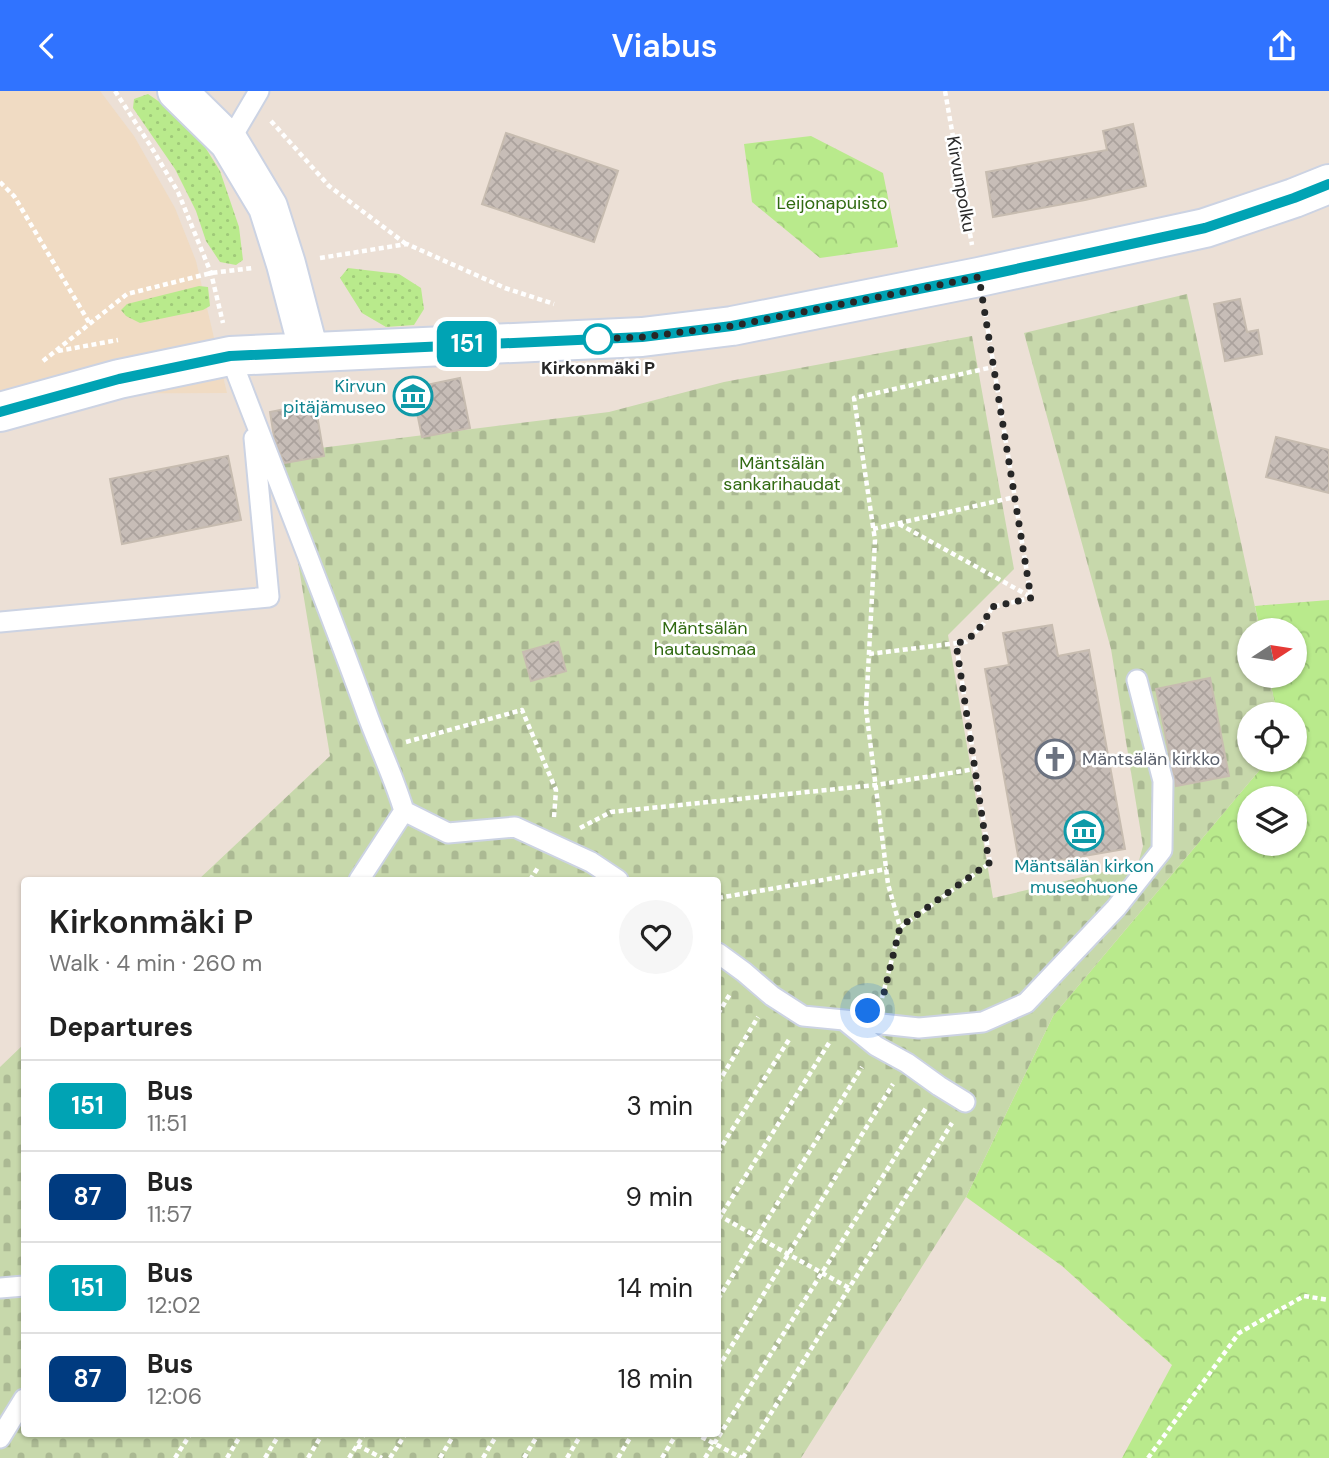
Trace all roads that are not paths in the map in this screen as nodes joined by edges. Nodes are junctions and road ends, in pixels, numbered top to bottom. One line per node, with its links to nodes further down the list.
1 (177, 91): 3 (main road)
2 (256, 96): 3 (lane)
3 (229, 142): 5 (main road)
4 (1329, 184): 5 (main road)
5 (309, 352): 6 (main road)
6 (230, 356): 7 (main road); 8 (lane)
7 (0, 412)
8 (251, 413): 9 (lane); 11 (lane)
9 (0, 622)
10 (1137, 680): 15 (lane)
11 (404, 811): 12 (lane); 13 (lane)
12 (361, 877)
13 (614, 877)
14 (721, 955): 15 (lane)
15 (844, 1020): 16 (lane)
16 (965, 1101)
17 (21, 1286): 18 (lane)
18 (0, 1288)
19 (21, 1404): 20 (lane)
20 (0, 1438)

